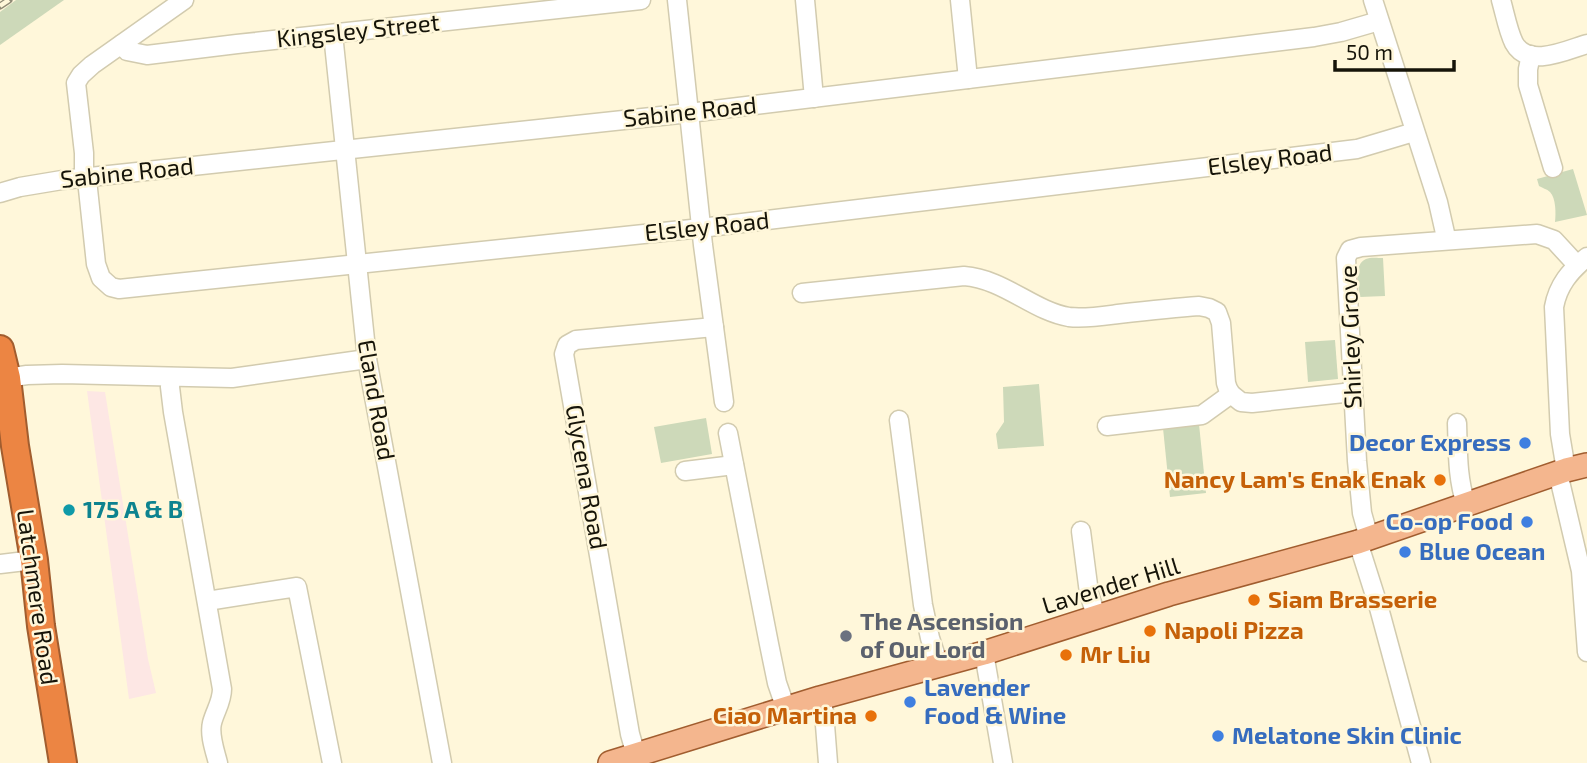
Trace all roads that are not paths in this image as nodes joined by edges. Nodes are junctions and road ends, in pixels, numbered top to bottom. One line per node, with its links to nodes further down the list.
1 (184, 0): 10 (street)
2 (640, 0): 9 (street, Kingsley Street)
3 (677, 0): 15 (street)
4 (805, 0): 14 (street)
5 (960, 0): 13 (street)
6 (1373, 0): 8 (street)
7 (1501, 0): 12 (street)
8 (1379, 21): 13 (street, Sabine Road); 16 (street)
9 (333, 34): 10 (street, Kingsley Street); 17 (street, Eland Road)
10 (122, 44): 19 (street)
11 (1587, 44): 12 (street)
12 (1531, 55): 18 (street)
13 (968, 79): 14 (street, Sabine Road)
14 (814, 97): 15 (street, Sabine Road)
15 (689, 113): 17 (street, Sabine Road); 21 (street)
16 (1414, 132): 21 (street, Elsley Road); 22 (street)
17 (346, 149): 19 (street, Sabine Road); 24 (street, Eland Road)
18 (1553, 167)
19 (85, 178): 20 (street, Sabine Road); 24 (street, Elsley Road)
20 (0, 193)
21 (701, 228): 24 (street, Elsley Road); 26 (street)
22 (1445, 240): 23 (street, Shirley Grove); 30 (street, Shirley Grove)
23 (1582, 261): 38 (street)
24 (358, 264): 27 (street, Eland Road)
25 (802, 293): 31 (street)
26 (713, 327): 32 (street); 52 (street, Glycena Road)
27 (368, 359): 29 (street); 56 (street, Eland Road)
28 (3, 363): 29 (street); 43 (highway, Latchmere Road)
29 (171, 377): 45 (street)
30 (1353, 392): 31 (street); 42 (street, Shirley Grove)
31 (1231, 394): 35 (street)
32 (724, 402)
33 (899, 420): 49 (street)
34 (1457, 423): 40 (street)
35 (1107, 426)
36 (728, 433): 37 (street)
37 (734, 465): 39 (street); 51 (street)
38 (1570, 470): 40 (main road, Lavender Hill); 47 (street)
39 (685, 471)
40 (1466, 504): 42 (main road, Lavender Hill)
41 (1081, 531): 46 (street)
42 (1363, 540): 46 (main road, Lavender Hill); 60 (street, Shirley Grove)
43 (34, 560): 44 (street); 53 (highway, Latchmere Road)
44 (0, 564)
45 (207, 601): 54 (street); 55 (street)
46 (1096, 616): 48 (main road, Lavender Hill)
47 (1587, 652)
48 (984, 653): 49 (main road, Lavender Hill); 59 (street)
49 (939, 666): 50 (main road, Lavender Hill)
50 (820, 698): 51 (main road, Lavender Hill); 58 (street)
51 (786, 709): 52 (main road, Lavender Hill)
52 (647, 756): 57 (main road, Lavender Hill)
53 (63, 763)
54 (218, 763)
55 (332, 763)
56 (442, 763)
57 (610, 763)
58 (828, 763)
59 (1003, 763)
60 (1421, 763)

